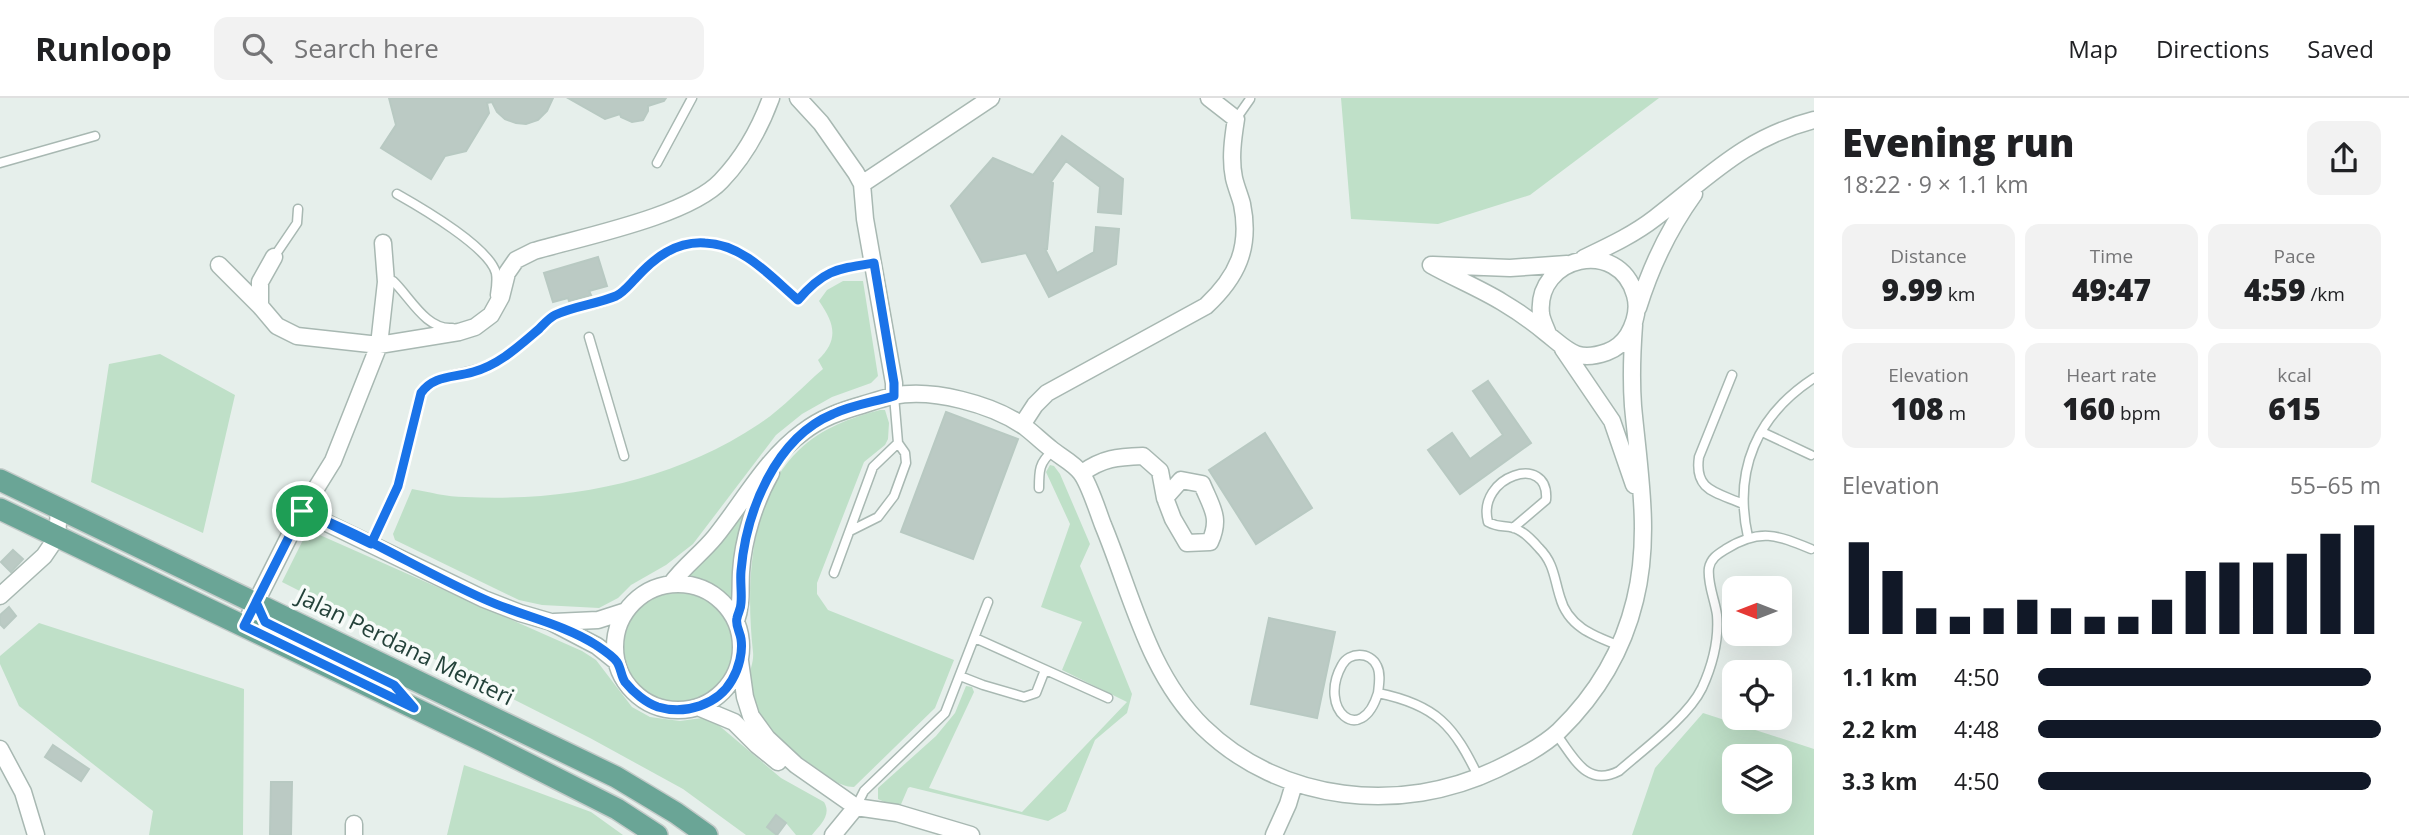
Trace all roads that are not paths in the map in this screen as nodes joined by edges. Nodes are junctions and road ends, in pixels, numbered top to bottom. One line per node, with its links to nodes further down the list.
1 (692, 98): 11 (lane)
2 (771, 98): 26 (street)
3 (798, 98): 13 (street)
4 (991, 98): 13 (street)
5 (1209, 98): 7 (street)
6 (1250, 99): 7 (lane)
7 (1236, 119): 31 (street)
8 (1814, 120): 12 (street)
9 (95, 136): 10 (lane)
10 (0, 163)
11 (657, 163)
12 (1705, 178): 18 (street); 23 (street)
13 (862, 184): 19 (street)
14 (397, 194): 21 (lane)
15 (298, 209): 17 (lane)
16 (383, 243): 21 (street)
17 (274, 257): 22 (street)
18 (1575, 262): 23 (street); 24 (street); 24 (street)
19 (874, 263): 30 (street); 51 (lane)
20 (219, 265): 22 (street)
21 (386, 282): 26 (street)
22 (261, 306): 26 (street)
23 (1635, 317): 27 (street); 46 (street)
24 (1548, 334): 27 (street)
25 (589, 337): 37 (lane)
26 (379, 345): 45 (street)
27 (1563, 349): 46 (street)
28 (1732, 375): 42 (lane)
29 (1814, 377): 32 (lane)
30 (894, 396): 31 (street); 33 (lane); 34 (street)
31 (1022, 425): 35 (street)
32 (1762, 432): 36 (lane); 42 (lane)
33 (898, 443): 48 (lane); 48 (lane)
34 (784, 449): 54 (street); 59 (street)
35 (1053, 451): 38 (street); 40 (lane)
36 (1811, 455)
37 (624, 456)
38 (1082, 473): 41 (street); 75 (street)
39 (0, 480): 44 (main road, Jalan Perdana Menteri)
40 (1039, 488)
41 (1165, 498)
42 (1743, 504): 50 (lane)
43 (0, 509): 49 (main road)
44 (60, 509): 49 (street); 56 (main road, Jalan Perdana Menteri)
45 (302, 511): 51 (street); 56 (street)
46 (1643, 521): 63 (street)
47 (1513, 528): 47 (lane); 63 (lane)
48 (850, 531): 53 (lane)
49 (57, 537): 55 (street); 61 (main road)
50 (1748, 537): 52 (lane); 72 (lane)
51 (371, 544): 60 (street)
52 (1811, 549)
53 (834, 573)
54 (671, 584): 58 (street); 59 (street)
55 (0, 596)
56 (256, 602): 61 (street); 71 (main road); 80 (main road, Jalan Perdana Menteri)
57 (988, 602): 62 (lane)
58 (626, 611): 60 (street); 65 (street)
59 (736, 621): 64 (street)
60 (551, 622): 65 (street)
61 (244, 626): 71 (main road)
62 (975, 638): 66 (lane); 67 (lane)
63 (1620, 646): 72 (street)
64 (740, 660): 70 (street); 76 (street)
65 (617, 662): 70 (street)
66 (1045, 670): 67 (lane); 69 (lane)
67 (960, 676): 77 (lane)
68 (1378, 693): 68 (lane); 74 (lane)
69 (1108, 698)
70 (698, 707): 76 (street)
71 (414, 708): 79 (main road)
72 (1556, 734): 74 (street)
73 (0, 749): 78 (street)
74 (1479, 778): 75 (street)
75 (1294, 784): 83 (street)
76 (835, 794): 77 (street)
77 (856, 807): 81 (street); 82 (street)
78 (36, 835)
79 (657, 835)
80 (707, 835)
81 (833, 835)
82 (971, 835)
83 (1274, 835)

